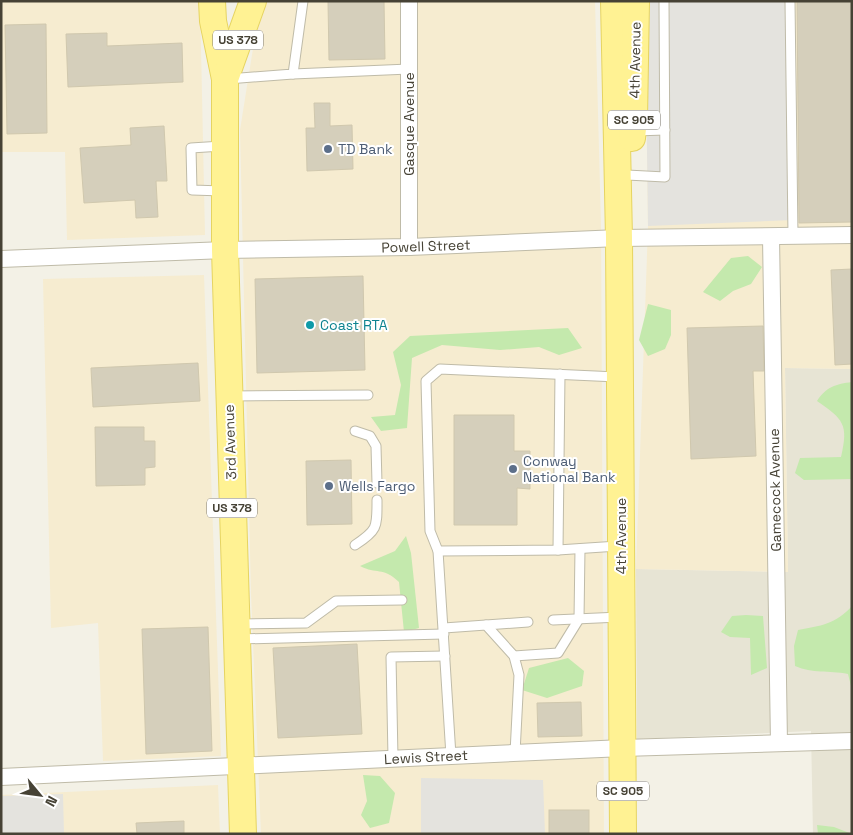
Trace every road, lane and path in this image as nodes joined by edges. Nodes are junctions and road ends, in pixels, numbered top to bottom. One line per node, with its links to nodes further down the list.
1 (212, 1): 12 (main road, 3rd Avenue)
2 (236, 1): 12 (main road, US 378)
3 (252, 1): 12 (main road, 3rd Avenue / US 378)
4 (303, 1): 11 (lane)
5 (409, 1): 10 (street, Gasque Avenue)
6 (614, 1): 21 (main road, 4th Avenue / SC 905)
7 (636, 1): 14 (main road, 4th Avenue / SC 905)
8 (664, 1): 13 (lane)
9 (790, 1): 19 (lane)
10 (409, 69): 11 (lane); 22 (street, Gasque Avenue)
11 (293, 74): 12 (lane)
12 (225, 79): 15 (main road, 3rd Avenue / US 378)
13 (665, 130): 14 (lane); 16 (lane)
14 (632, 132): 16 (main road, 4th Avenue / SC 905)
15 (225, 146): 17 (main road, 3rd Avenue / US 378); 17 (lane)
16 (627, 175): 21 (main road, 4th Avenue / SC 905)
17 (225, 191): 23 (main road, 3rd Avenue / US 378)
18 (852, 235): 19 (street, Powell Street)
19 (793, 236): 20 (street, Powell Street)
20 (771, 237): 21 (street, Powell Street); 48 (street, Gamecock Avenue)
21 (619, 238): 22 (street, Powell Street); 26 (main road, 4th Avenue / SC 905)
22 (409, 247): 23 (street, Powell Street)
23 (225, 250): 24 (street, Powell Street); 28 (main road, 3rd Avenue / US 378)
24 (1, 259)
25 (560, 374): 26 (lane); 35 (lane); 36 (lane)
26 (620, 377): 33 (main road, 4th Avenue / SC 905)
27 (368, 395): 28 (lane)
28 (229, 396): 44 (main road, 3rd Avenue / US 378)
29 (355, 430): 30 (lane)
30 (377, 483)
31 (377, 500): 32 (lane)
32 (355, 545)
33 (621, 546): 34 (lane); 38 (main road, 4th Avenue / SC 905)
34 (580, 549): 35 (lane); 39 (lane)
35 (558, 550): 36 (lane)
36 (438, 551): 43 (lane)
37 (402, 600): 44 (lane)
38 (622, 616): 39 (lane); 49 (main road, 4th Avenue / SC 905)
39 (579, 619): 40 (lane); 46 (lane)
40 (553, 620)
41 (528, 622): 42 (lane)
42 (486, 625): 43 (lane); 46 (lane)
43 (444, 631): 44 (lane); 45 (lane)
44 (236, 632): 53 (main road, 3rd Avenue / US 378)
45 (445, 656): 51 (lane); 52 (lane)
46 (514, 656): 50 (lane)
47 (852, 741): 48 (street, Lewis Street)
48 (779, 743): 49 (street, Lewis Street)
49 (623, 748): 50 (street, Lewis Street); 56 (main road, 4th Avenue / SC 905)
50 (515, 753): 51 (street, Lewis Street)
51 (451, 756): 52 (street, Lewis Street)
52 (393, 758): 53 (street, Lewis Street)
53 (240, 765): 54 (street, Lewis Street); 55 (main road, 3rd Avenue / US 378)
54 (1, 777)
55 (242, 834)
56 (623, 834)

